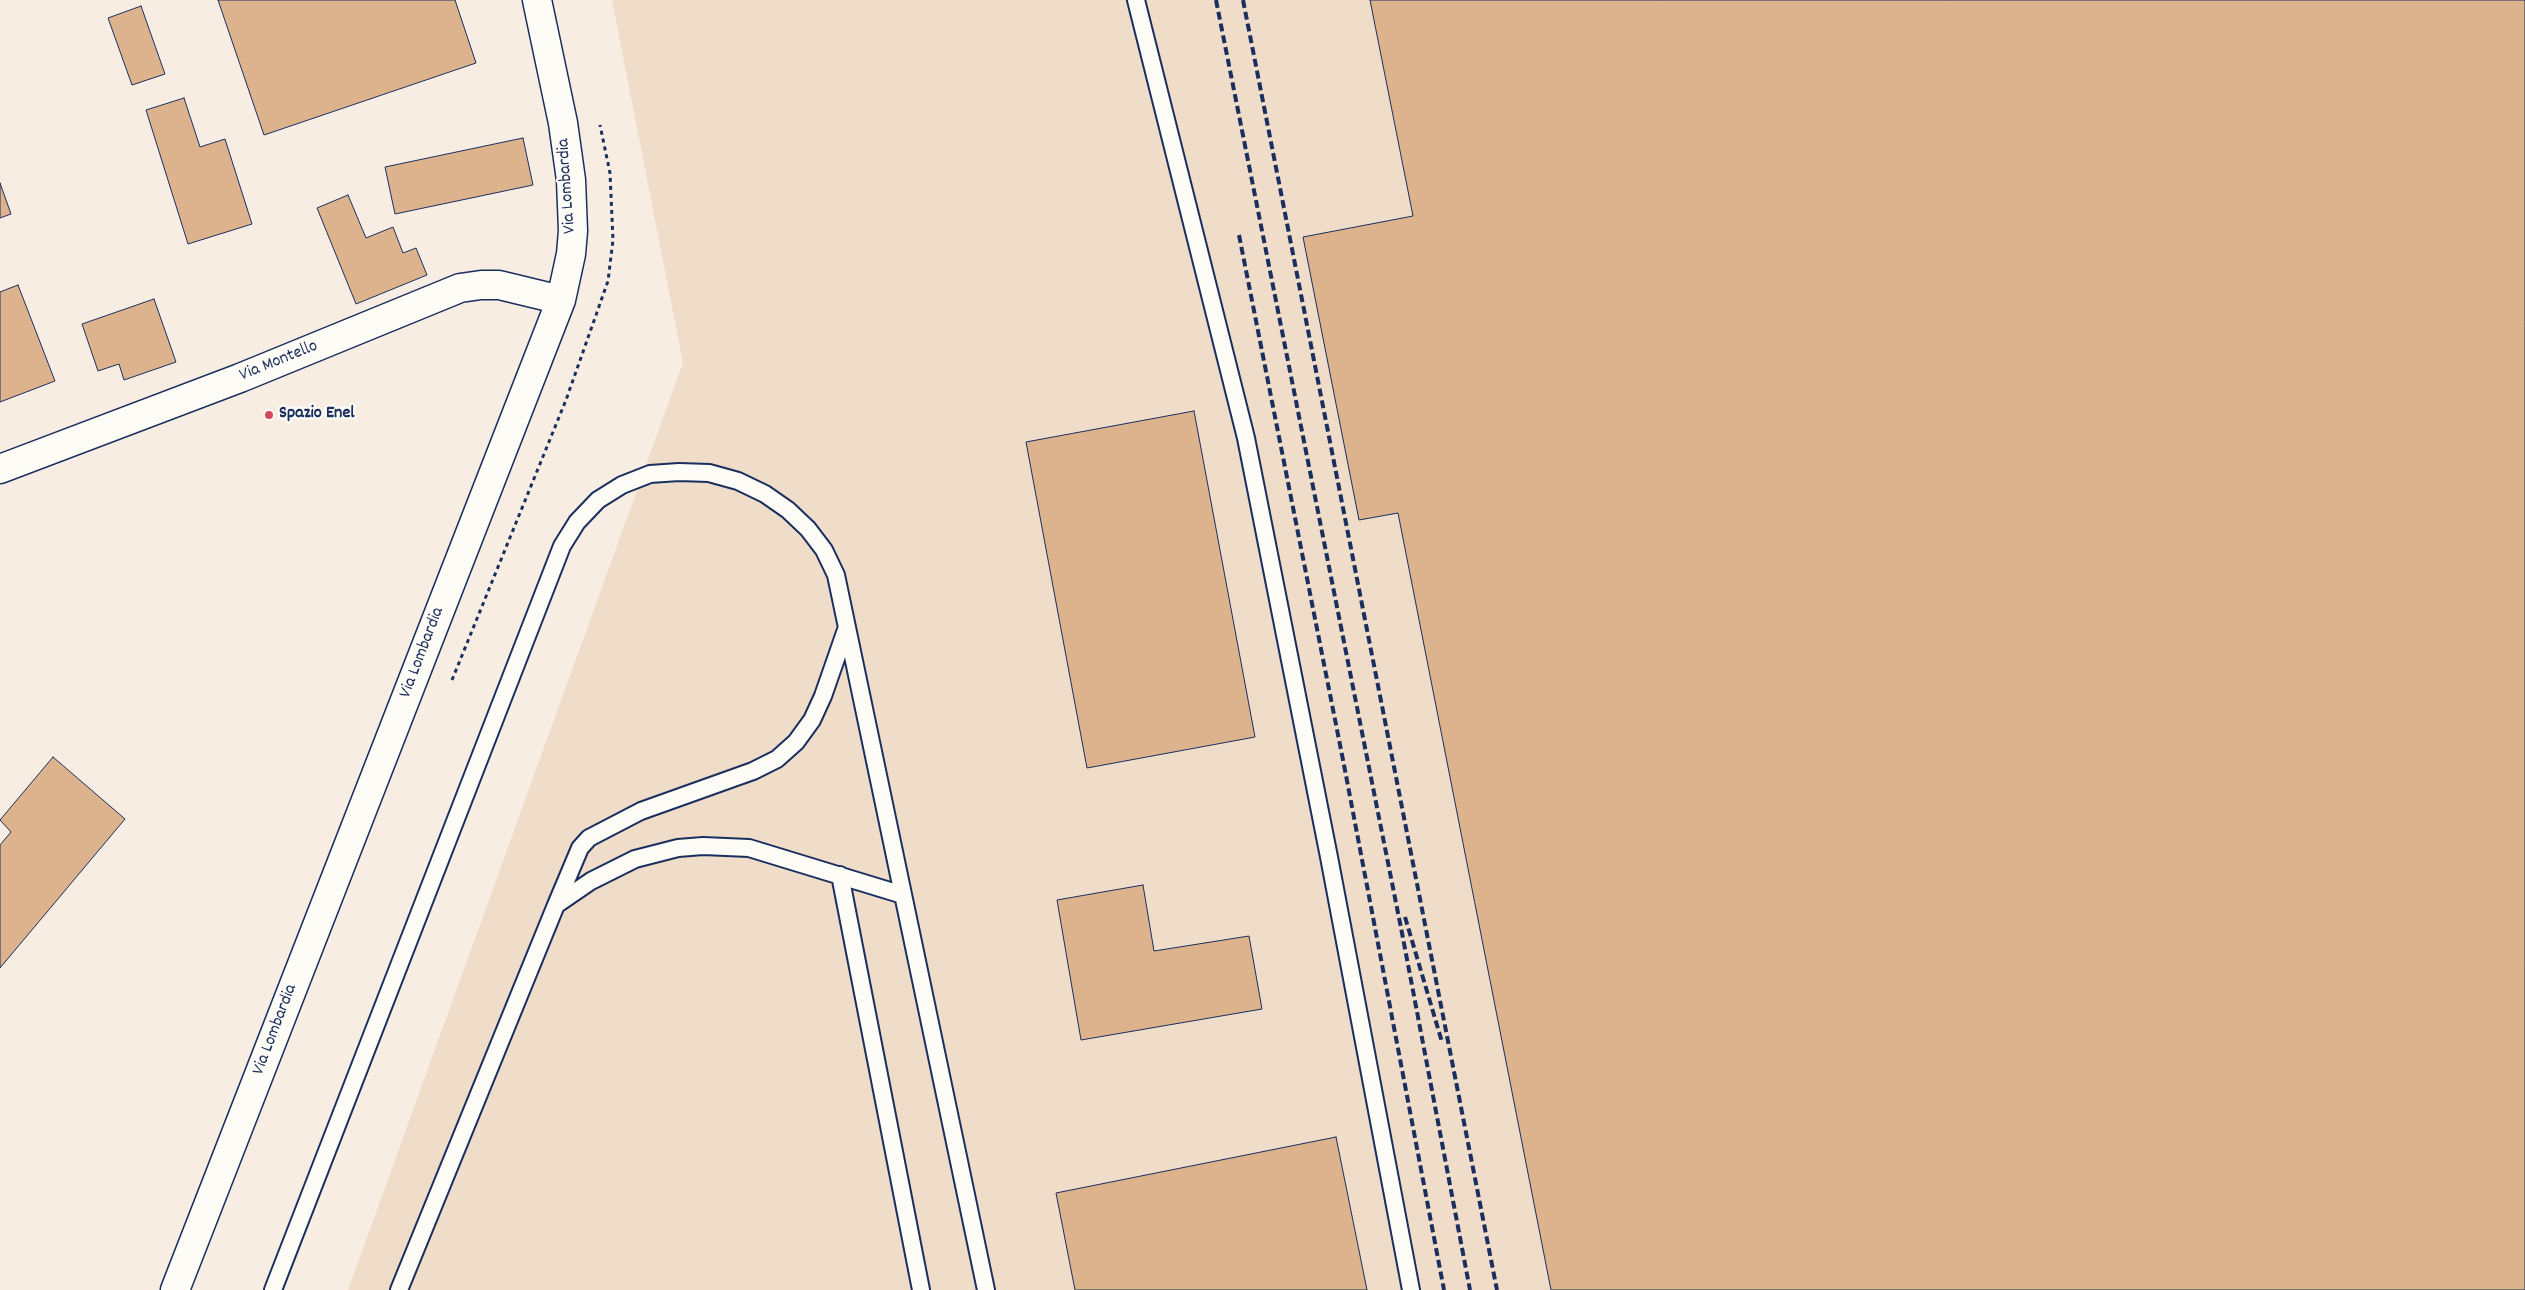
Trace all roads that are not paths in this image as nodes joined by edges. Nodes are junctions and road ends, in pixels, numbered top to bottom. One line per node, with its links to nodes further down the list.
1 (537, 0): 3 (street, Via Lombardia)
2 (1136, 0): 14 (lane)
3 (561, 300): 4 (street, Via Montello); 9 (street, Via Lombardia)
4 (0, 469)
5 (848, 627): 7 (lane); 8 (lane); 10 (lane)
6 (840, 875): 7 (lane); 8 (lane); 12 (lane)
7 (903, 895): 13 (lane)
8 (556, 905): 11 (lane)
9 (175, 1290)
10 (272, 1290)
11 (399, 1290)
12 (921, 1290)
13 (986, 1290)
14 (1411, 1290)

